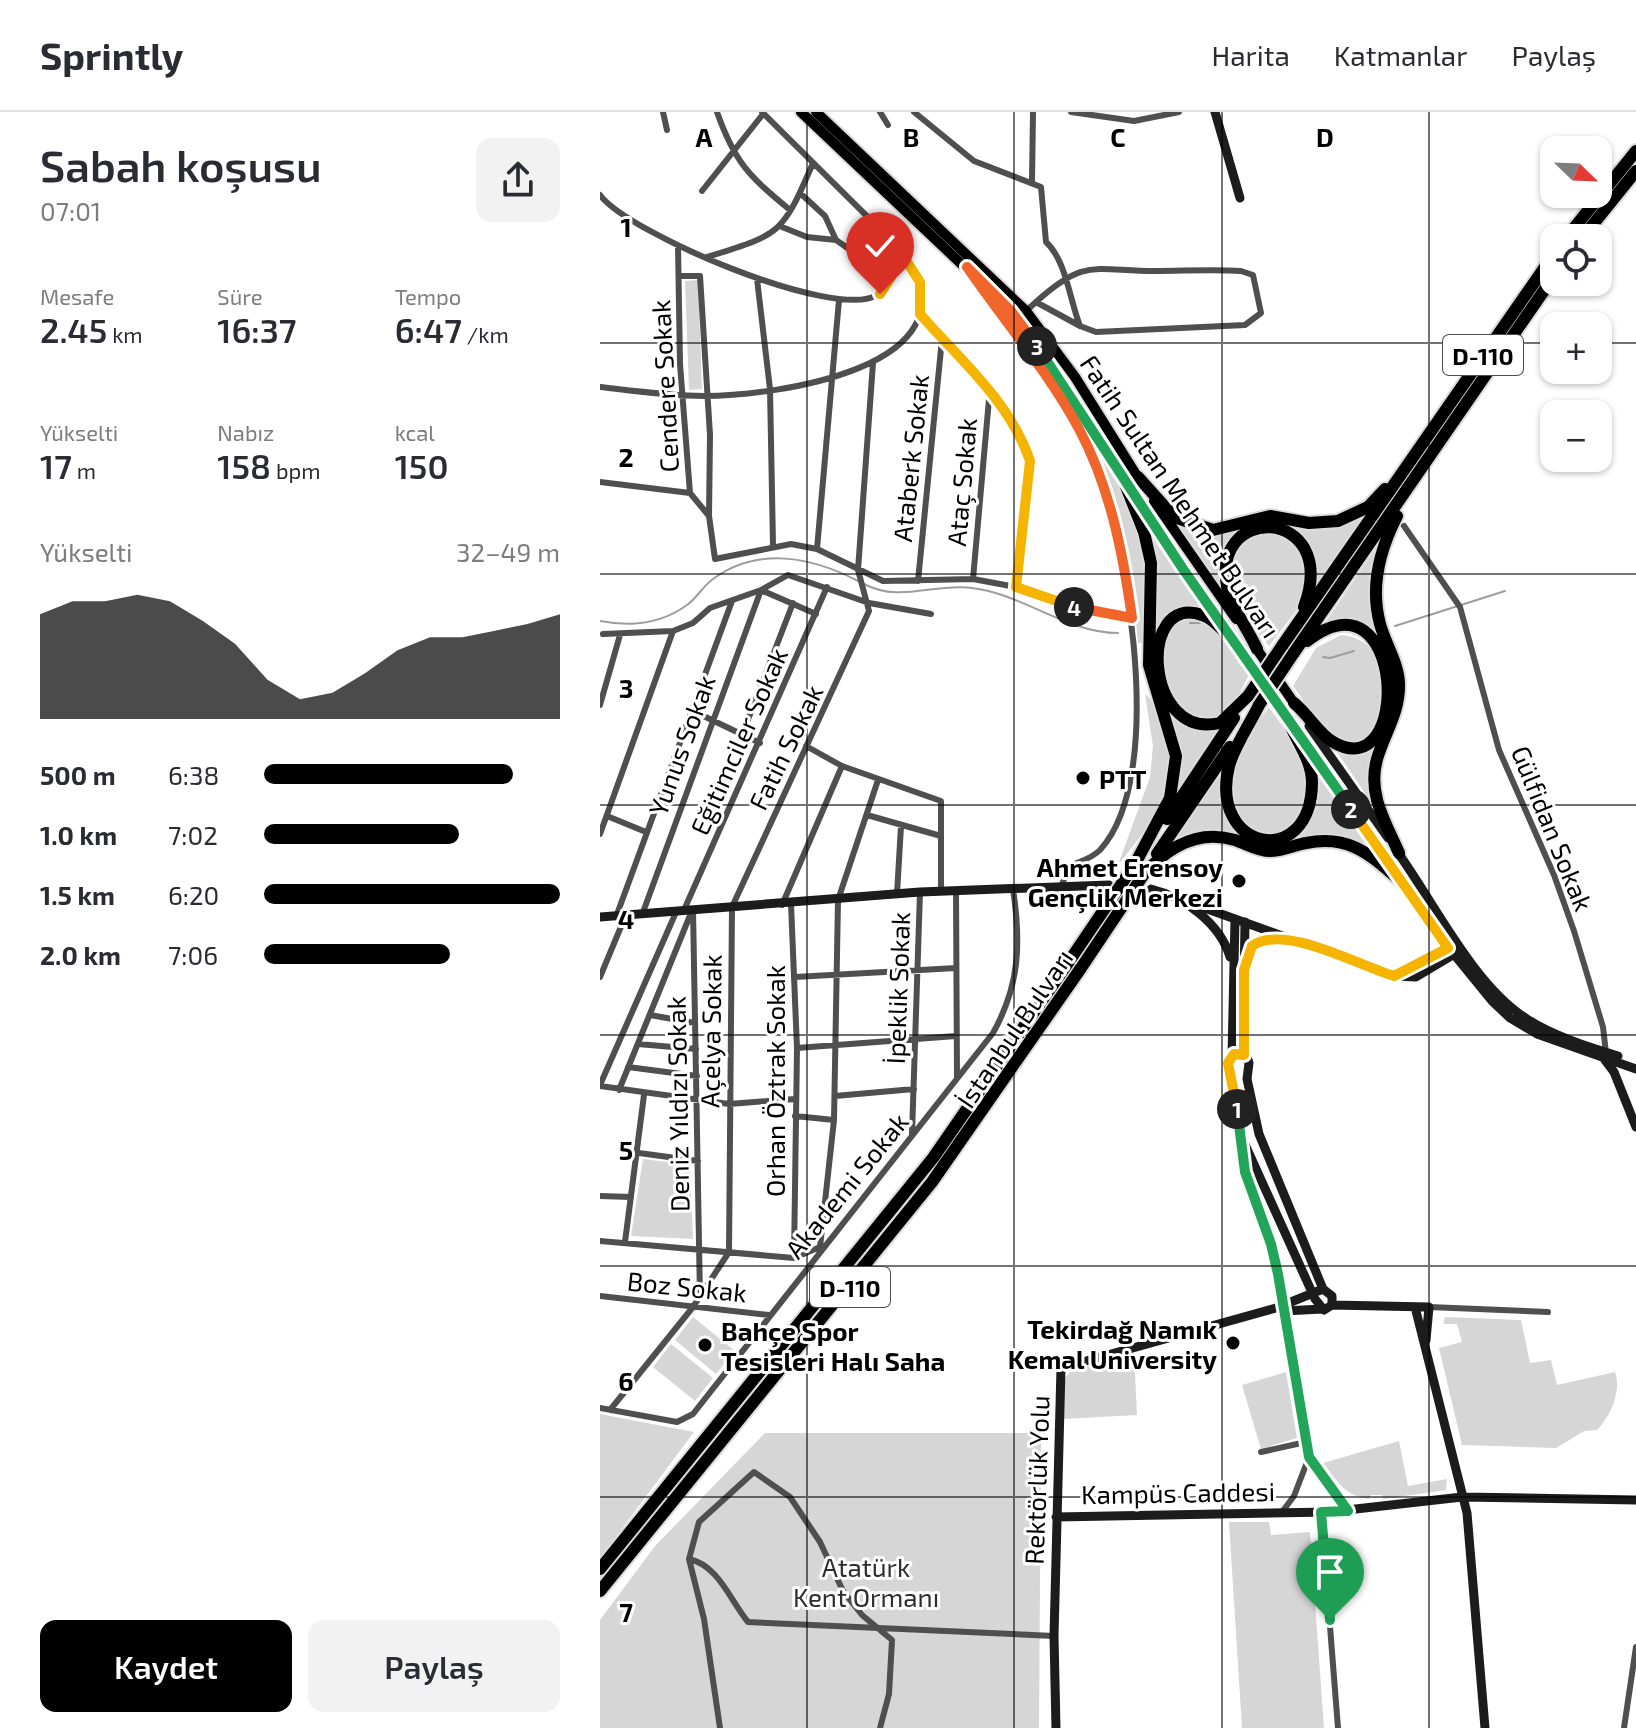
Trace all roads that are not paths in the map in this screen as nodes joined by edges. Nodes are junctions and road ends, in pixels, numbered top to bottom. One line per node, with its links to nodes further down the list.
1 (663, 112): 13 (street)
2 (717, 112): 15 (street)
3 (801, 112): 32 (main road, Fatih Sultan Mehmet Bulvarı)
4 (816, 112): 40 (main road, Fatih Sultan Mehmet Bulvarı)
5 (880, 112): 12 (street)
6 (914, 112): 18 (street)
7 (1033, 112): 18 (street)
8 (1071, 112): 9 (street)
9 (1179, 112)
10 (1215, 112): 22 (street)
11 (762, 113): 15 (street); 16 (street)
12 (888, 125)
13 (667, 130)
14 (1636, 151): 24 (highway)
15 (732, 153): 19 (street); 23 (street)
16 (813, 163): 20 (street); 28 (street)
17 (1636, 171): 25 (highway)
18 (1032, 181): 35 (street)
19 (702, 191)
20 (800, 193): 23 (street); 27 (street)
21 (600, 195): 29 (street)
22 (1240, 198)
23 (790, 210): 26 (street)
24 (1577, 224)
25 (1593, 224)
26 (782, 227): 27 (street); 30 (street)
27 (836, 240): 31 (street)
28 (896, 245): 31 (street); 41 (street)
29 (678, 246): 30 (street); 33 (street, Cendere Sokak)
30 (707, 257): 36 (street)
31 (893, 260): 38 (street)
32 (967, 267): 52 (main road, Fatih Sultan Mehmet Bulvarı); 71 (street)
33 (679, 276): 49 (street, Cendere Sokak); 50 (street)
34 (1540, 276): 51 (highway, D-110)
35 (1063, 278): 39 (street); 42 (street); 42 (street)
36 (757, 279): 38 (street); 48 (street)
37 (1540, 295): 51 (highway, D-110)
38 (839, 300): 45 (street)
39 (1036, 302): 40 (street); 42 (street)
40 (1026, 311): 53 (main road, Fatih Sultan Mehmet Bulvarı)
41 (920, 314): 43 (street); 44 (street)
42 (1080, 326)
43 (942, 339): 47 (street); 62 (street, Ataberk Sokak)
44 (873, 363): 45 (street); 60 (street)
45 (832, 378): 48 (street); 59 (street)
46 (600, 387): 49 (street)
47 (990, 388): 61 (street, Ataç Sokak); 64 (street)
48 (770, 389): 50 (street); 58 (street)
49 (681, 395): 50 (street); 55 (street, Cendere Sokak)
50 (706, 396): 56 (street)
51 (1420, 460): 53 (highway); 76 (highway, İstanbul Bulvarı / D-110); 78 (highway, İstanbul Bulvarı / D-110); 97 (highway)
52 (1120, 471): 75 (main road, Fatih Sultan Mehmet Bulvarı); 98 (highway)
53 (1138, 477): 77 (main road, Fatih Sultan Mehmet Bulvarı)
54 (600, 482): 55 (street)
55 (690, 493): 56 (street, Cendere Sokak)
56 (709, 516): 58 (street)
57 (1404, 526): 137 (street, Gülfidan Sokak)
58 (773, 545): 59 (street)
59 (817, 549): 60 (street)
60 (858, 570): 62 (street); 68 (street)
61 (973, 579): 62 (street); 64 (street)
62 (918, 581)
63 (827, 587): 65 (street); 68 (street); 69 (street, Eğitimciler Sokak)
64 (1016, 587): 71 (street)
65 (761, 590): 66 (street); 67 (street); 85 (street, Yunus Sokak)
66 (732, 601): 72 (street); 83 (street)
67 (793, 603): 69 (street); 86 (street)
68 (869, 603): 70 (street); 88 (street, Fatih Sokak)
69 (816, 614): 87 (street, Eğitimciler Sokak)
70 (931, 614)
71 (1132, 618): 100 (street)
72 (673, 631): 74 (street); 92 (street)
73 (603, 634): 74 (street)
74 (620, 635): 81 (street)
75 (1236, 642): 79 (highway); 84 (main road, Fatih Sultan Mehmet Bulvarı)
76 (1282, 646): 77 (highway); 79 (highway, İstanbul Bulvarı / D-110, bridge)
77 (1257, 649): 80 (main road, Fatih Sultan Mehmet Bulvarı)
78 (1293, 654): 80 (highway); 82 (highway, İstanbul Bulvarı / D-110, bridge)
79 (1248, 696): 98 (highway, İstanbul Bulvarı / D-110)
80 (1294, 703): 97 (street, Fatih Sultan Mehmet Bulvarı)
81 (600, 705)
82 (1259, 705): 84 (highway); 98 (highway, İstanbul Bulvarı / D-110)
83 (691, 710): 85 (street); 94 (street)
84 (1286, 714): 99 (street, Fatih Sultan Mehmet Bulvarı)
85 (711, 721): 86 (street); 113 (street, Yunus Sokak)
86 (742, 735): 87 (street)
87 (760, 743): 112 (street, Eğitimciler Sokak)
88 (806, 746): 89 (street); 111 (street, Fatih Sokak)
89 (842, 766): 90 (street); 110 (street)
90 (878, 780): 91 (street); 96 (street)
91 (867, 815): 93 (street); 109 (street)
92 (607, 816): 94 (street); 95 (street)
93 (901, 826): 96 (street); 107 (street)
94 (646, 832): 115 (street)
95 (600, 834)
96 (941, 836): 105 (street)
97 (1399, 853): 118 (street, Fatih Sultan Mehmet Bulvarı)
98 (1139, 869): 99 (highway); 194 (highway, İstanbul Bulvarı / D-110, bridge); 195 (highway, İstanbul Bulvarı / D-110, bridge)
99 (1403, 883): 119 (street, Fatih Sultan Mehmet Bulvarı)
100 (1062, 885): 101 (street); 102 (street)
101 (1109, 885)
102 (1013, 889): 104 (street); 145 (street, Akademi Sokak)
103 (1151, 889): 108 (street)
104 (956, 890): 105 (street); 122 (street)
105 (941, 891): 106 (street)
106 (920, 892): 107 (street); 121 (street, İpeklik Sokak)
107 (897, 894): 109 (street)
108 (1174, 897): 116 (street); 120 (street)
109 (838, 900): 110 (street); 124 (street)
110 (787, 904): 111 (street); 126 (street, Orhan Öztrak Sokak)
111 (732, 907): 112 (street); 154 (street, Açelya Sokak)
112 (684, 910): 113 (street); 127 (street); 128 (street, Deniz Yıldızı Sokak); 146 (street)
113 (642, 915): 115 (street)
114 (600, 917): 115 (street)
115 (620, 917): 125 (street)
116 (1240, 920): 117 (street); 120 (street); 123 (street)
117 (1286, 938): 119 (street); 123 (street)
118 (1461, 946): 119 (street); 137 (street, Fatih Sultan Mehmet Bulvarı)
119 (1451, 952): 137 (street, Fatih Sultan Mehmet Bulvarı)
120 (1232, 964): 136 (street)
121 (919, 968): 122 (street); 124 (street); 130 (street, İpeklik Sokak)
122 (956, 968): 129 (street)
123 (1244, 970): 135 (street)
124 (836, 974): 126 (street); 132 (street)
125 (600, 977)
126 (795, 977): 133 (street, Orhan Öztrak Sokak)
127 (650, 1015): 128 (street); 131 (street)
128 (695, 1023): 134 (street, Deniz Yıldızı Sokak)
129 (956, 1036): 130 (street); 145 (street)
130 (915, 1039): 132 (street); 147 (street, İpeklik Sokak)
131 (638, 1044): 134 (street); 140 (street)
132 (835, 1044): 133 (street); 150 (street)
133 (797, 1048): 151 (street, Orhan Öztrak Sokak)
134 (696, 1049): 144 (street, Deniz Yıldızı Sokak)
135 (1244, 1055): 136 (street); 143 (street)
136 (1232, 1056): 142 (street)
137 (1605, 1056): 138 (street); 153 (street)
138 (1619, 1060): 139 (street); 141 (street); 153 (street)
139 (1636, 1063)
140 (628, 1067): 144 (street); 148 (street)
141 (1636, 1069)
142 (1231, 1073): 143 (street); 160 (street)
143 (1248, 1073): 159 (street)
144 (697, 1076): 152 (street, Deniz Yıldızı Sokak)
145 (957, 1078): 158 (street, Akademi Sokak)
146 (600, 1086): 148 (street)
147 (914, 1089): 150 (street); 158 (street, İpeklik Sokak)
148 (619, 1090): 149 (street)
149 (644, 1095): 152 (street); 161 (street)
150 (835, 1096): 156 (street)
151 (795, 1099): 154 (street); 155 (street, Orhan Öztrak Sokak)
152 (697, 1102): 154 (street); 162 (street, Deniz Yıldızı Sokak)
153 (1627, 1102): 157 (street)
154 (729, 1104): 169 (street, Açelya Sokak)
155 (795, 1116): 156 (street); 170 (street, Orhan Öztrak Sokak)
156 (834, 1120): 167 (street)
157 (1636, 1127)
158 (912, 1134): 167 (street, Akademi Sokak)
159 (1259, 1134): 160 (street); 171 (street)
160 (1243, 1140): 171 (street); 178 (street)
161 (639, 1153): 162 (street); 164 (street)
162 (698, 1161): 168 (street, Deniz Yıldızı Sokak)
163 (600, 1196): 164 (street)
164 (631, 1197): 166 (street)
165 (600, 1241): 166 (street)
166 (625, 1242): 168 (street)
167 (820, 1247): 170 (street); 180 (street, Akademi Sokak)
168 (699, 1248): 169 (street); 173 (street, Deniz Yıldızı Sokak)
169 (729, 1252): 170 (street); 173 (street)
170 (794, 1258)
171 (1318, 1290): 175 (street); 175 (street); 178 (street)
172 (600, 1296): 174 (street, Boz Sokak)
173 (700, 1298): 174 (street)
174 (693, 1307): 180 (street, Boz Sokak); 183 (street)
175 (1327, 1307): 176 (street); 178 (street)
176 (1415, 1307): 177 (street); 181 (street)
177 (1429, 1307): 179 (street); 181 (street)
178 (1284, 1308): 184 (street); 192 (street, Rektörlük Yolu)
179 (1548, 1312)
180 (769, 1315): 183 (street, Akademi Sokak)
181 (1426, 1340): 187 (street)
182 (600, 1408): 183 (street)
183 (610, 1410)
184 (1306, 1442): 185 (street); 186 (street)
185 (1261, 1452)
186 (1309, 1457): 189 (street); 190 (street)
187 (1462, 1497): 188 (street, Kampüs Caddesi); 189 (street, Kampüs Caddesi); 203 (street)
188 (1636, 1500)
189 (1348, 1511): 191 (street, Kampüs Caddesi)
190 (1282, 1512): 191 (street, Kampüs Caddesi); 192 (street, Kampüs Caddesi)
191 (1321, 1512): 202 (street)
192 (1056, 1517): 197 (street, Rektörlük Yolu)
193 (689, 1559): 196 (street); 196 (street); 199 (street)
194 (600, 1569)
195 (600, 1591)
196 (880, 1630): 197 (street); 200 (street)
197 (1054, 1636): 201 (street, Rektörlük Yolu)
198 (1636, 1647): 204 (street)
199 (720, 1728)
200 (880, 1728)
201 (1056, 1728)
202 (1338, 1728)
203 (1485, 1728)
204 (1624, 1728)

